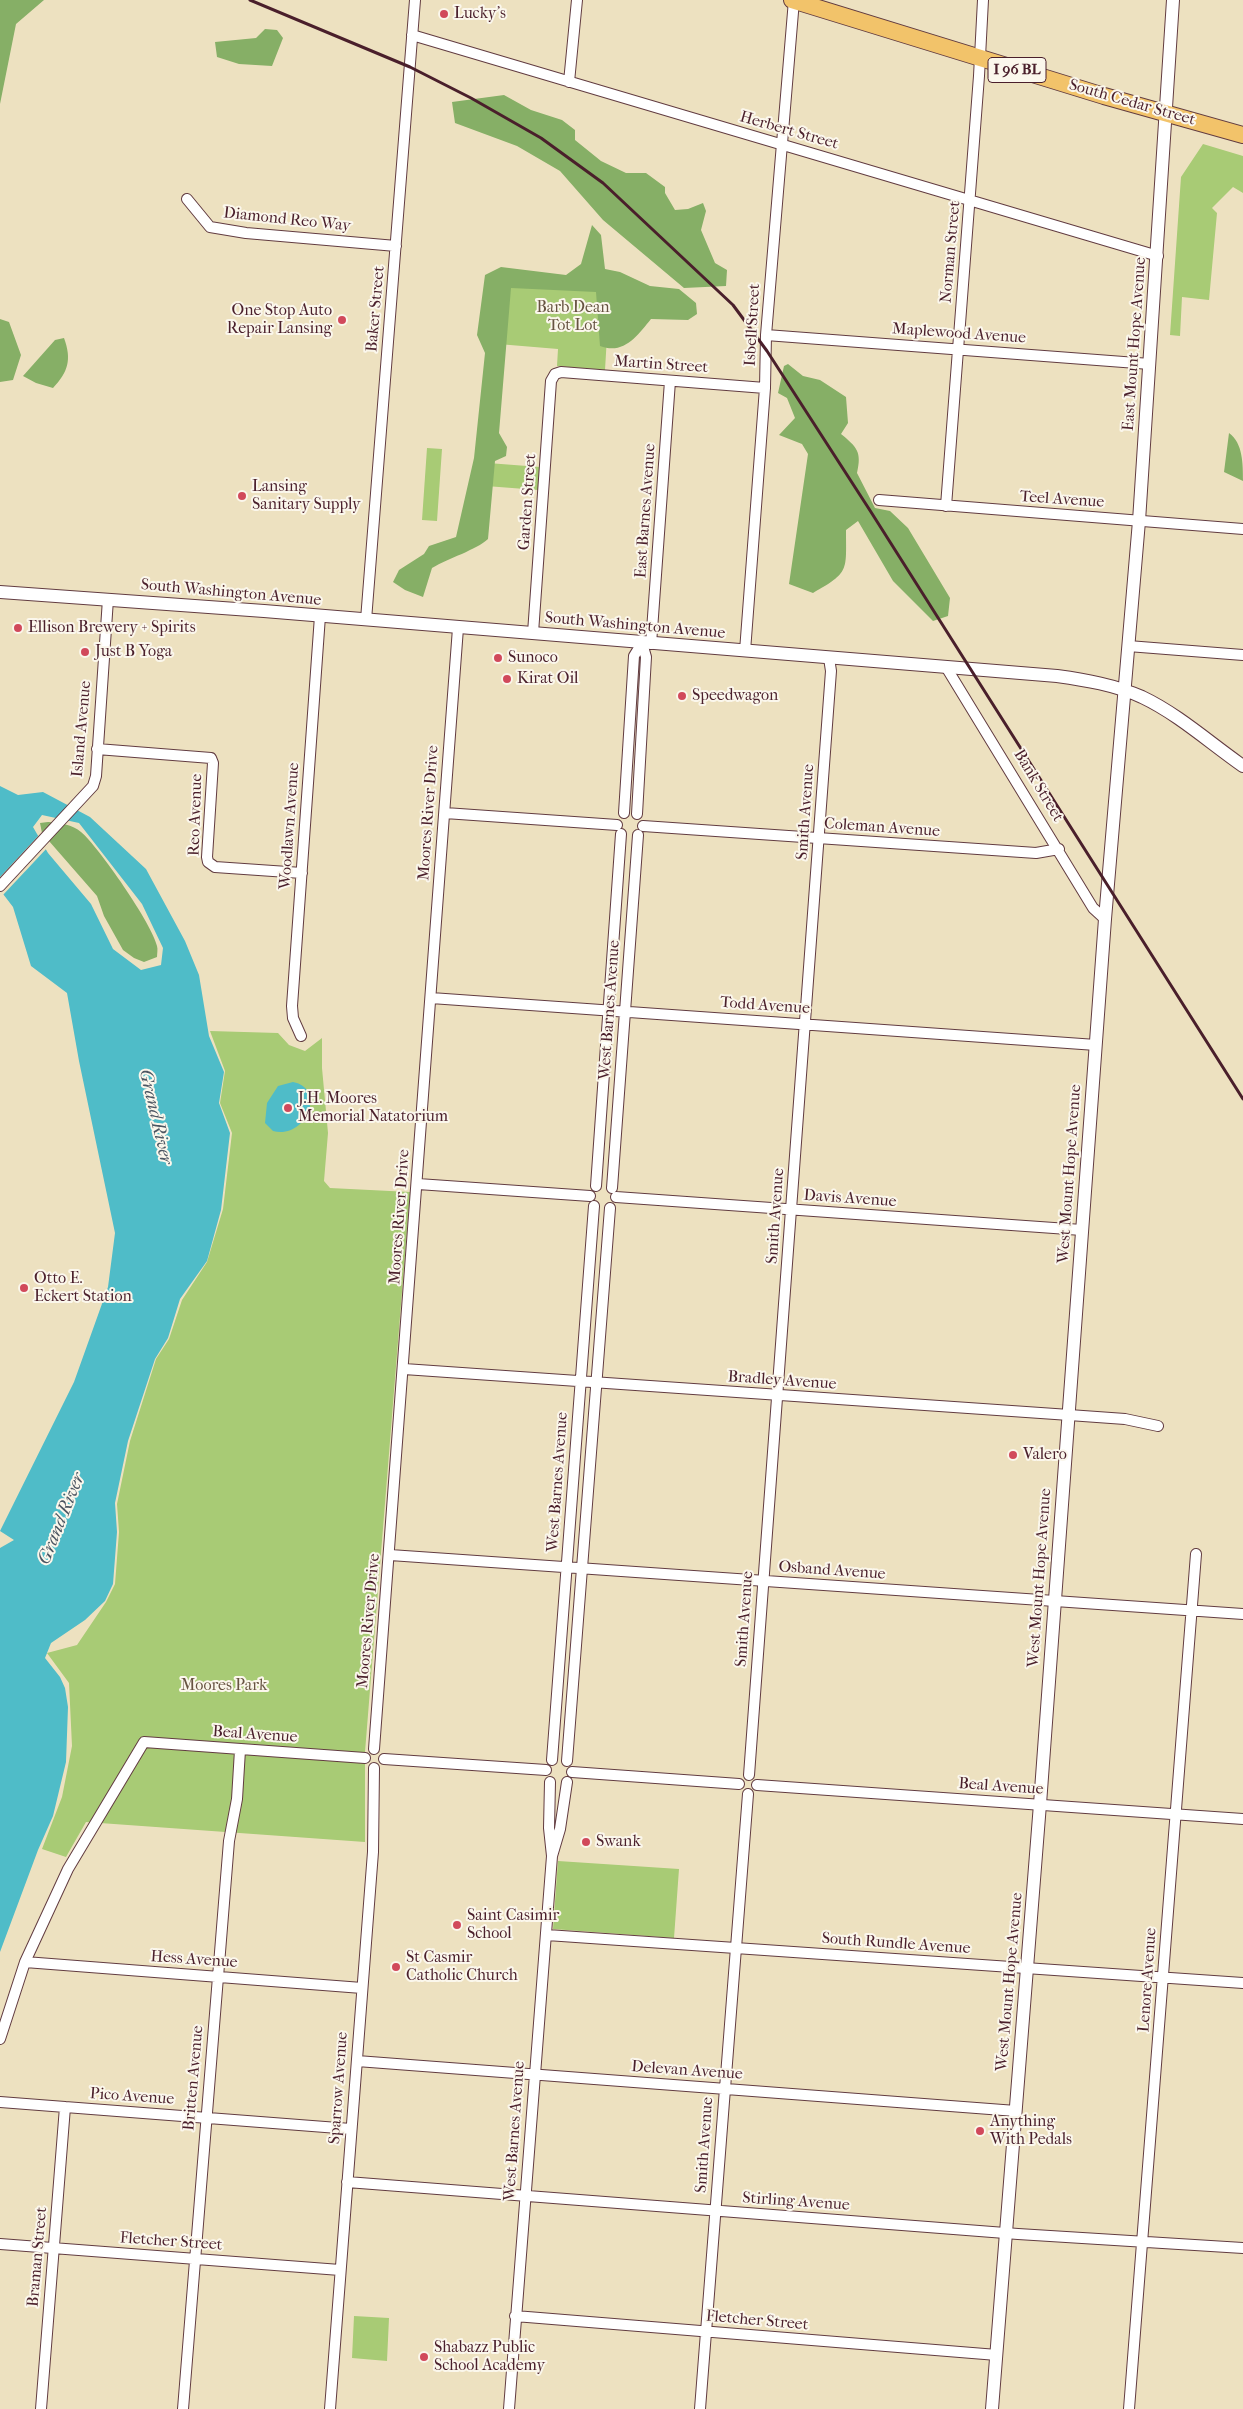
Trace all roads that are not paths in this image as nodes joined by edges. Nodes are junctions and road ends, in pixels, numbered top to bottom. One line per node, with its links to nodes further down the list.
1 (415, 0): 6 (street, Baker Street)
2 (577, 0): 8 (street)
3 (794, 0): 7 (main road, South Cedar Street / I 96 BL); 11 (street, Isbell Street)
4 (983, 0): 7 (street, Norman Street)
5 (1174, 0): 9 (street, East Mount Hope Avenue)
6 (412, 35): 8 (street, Herbert Street); 14 (street, Baker Street)
7 (980, 59): 9 (main road, South Cedar Street / I 96 BL); 13 (street, Norman Street)
8 (568, 82): 11 (street, Herbert Street)
9 (1166, 113): 10 (main road, South Cedar Street / I 96 BL); 15 (street, East Mount Hope Avenue)
10 (1243, 135)
11 (782, 144): 13 (street, Herbert Street); 16 (street, Isbell Street)
12 (186, 199): 14 (street, Diamond Reo Way)
13 (970, 200): 15 (street, Herbert Street); 17 (street, Norman Street)
14 (396, 246): 29 (street, Baker Street)
15 (1158, 256): 18 (street, East Mount Hope Avenue)
16 (766, 335): 17 (street, Maplewood Avenue); 21 (street, Isbell Street)
17 (958, 350): 18 (street, Maplewood Avenue); 23 (street, Norman Street)
18 (1150, 364): 24 (street, East Mount Hope Avenue)
19 (555, 374): 20 (street, Martin Street); 31 (street, Garden Street)
20 (670, 381): 21 (street, Martin Street); 32 (street, East Barnes Avenue)
21 (765, 388): 34 (street, Isbell Street)
22 (880, 500): 23 (street, Teel Avenue)
23 (946, 506): 24 (street, Teel Avenue)
24 (1139, 521): 25 (street, Teel Avenue); 33 (street, East Mount Hope Avenue)
25 (1243, 529)
26 (0, 592): 27 (street, South Washington Avenue)
27 (108, 599): 28 (street, South Washington Avenue); 39 (street, Island Avenue)
28 (320, 616): 29 (street, South Washington Avenue); 48 (street, Woodlawn Avenue)
29 (366, 620): 30 (street, South Washington Avenue)
30 (458, 628): 31 (street, South Washington Avenue); 41 (street, Moores River Drive)
31 (533, 633): 32 (street, South Washington Avenue)
32 (646, 644): 34 (street, South Washington Avenue); 42 (street); 43 (street)
33 (1128, 646): 35 (street); 38 (street, East Mount Hope Avenue)
34 (745, 651): 36 (street, South Washington Avenue)
35 (1243, 655)
36 (829, 658): 37 (street, South Washington Avenue); 46 (street, Smith Avenue)
37 (946, 667): 38 (street, South Washington Avenue); 47 (street, Bank Street)
38 (1123, 690): 40 (street, South Washington Avenue); 50 (street, West Mount Hope Avenue)
39 (97, 749): 48 (street, Reo Avenue); 49 (street, Island Avenue)
40 (1243, 766)
41 (444, 813): 44 (street); 51 (street, Moores River Drive)
42 (624, 813): 43 (street); 44 (street)
43 (637, 814): 45 (street)
44 (619, 830): 45 (street); 52 (street, West Barnes Avenue)
45 (640, 830): 46 (street, Coleman Avenue); 53 (street, West Barnes Avenue)
46 (819, 838): 47 (street, Coleman Avenue); 54 (street, Smith Avenue)
47 (1059, 849): 50 (street, Bank Street)
48 (302, 873): 55 (street, Woodlawn Avenue)
49 (0, 886)
50 (1105, 919): 56 (street, West Mount Hope Avenue)
51 (431, 998): 52 (street, Todd Avenue); 57 (street, Moores River Drive)
52 (609, 1010): 53 (street, Todd Avenue); 58 (street, West Barnes Avenue)
53 (625, 1011): 54 (street, Todd Avenue); 59 (street, West Barnes Avenue)
54 (805, 1024): 56 (street, Todd Avenue); 62 (street, Smith Avenue)
55 (301, 1036)
56 (1096, 1045): 63 (street, West Mount Hope Avenue)
57 (418, 1184): 60 (street); 64 (street, Moores River Drive)
58 (596, 1186): 59 (street); 60 (street)
59 (614, 1192): 61 (street); 62 (street, Davis Avenue)
60 (592, 1201): 61 (street); 65 (street, West Barnes Avenue)
61 (610, 1208): 66 (street, West Barnes Avenue)
62 (791, 1210): 63 (street, Davis Avenue); 67 (street, Smith Avenue)
63 (1082, 1230): 68 (street, West Mount Hope Avenue)
64 (404, 1370): 65 (street, Bradley Avenue); 71 (street, Moores River Drive)
65 (580, 1381): 66 (street, Bradley Avenue); 72 (street, West Barnes Avenue)
66 (596, 1382): 67 (street, Bradley Avenue); 73 (street, West Barnes Avenue)
67 (778, 1395): 68 (street, Bradley Avenue); 74 (street, Smith Avenue)
68 (1068, 1415): 69 (street, Bradley Avenue); 75 (street, West Mount Hope Avenue)
69 (1158, 1426)
70 (1196, 1554): 76 (street, Lenore Avenue)
71 (390, 1555): 72 (street, Osband Avenue); 78 (street, Moores River Drive)
72 (567, 1567): 73 (street, Osband Avenue); 82 (street, West Barnes Avenue)
73 (582, 1568): 74 (street, Osband Avenue); 83 (street, West Barnes Avenue)
74 (763, 1581): 75 (street, Osband Avenue); 87 (street, Smith Avenue)
75 (1054, 1601): 76 (street, Osband Avenue); 93 (street, West Mount Hope Avenue)
76 (1191, 1610): 77 (street, Osband Avenue); 94 (street, Lenore Avenue)
77 (1243, 1614)
78 (374, 1749): 80 (street); 81 (street)
79 (240, 1750): 80 (street, Beal Avenue); 99 (street, Beal Avenue); 101 (street, Britten Avenue)
80 (365, 1758): 84 (street)
81 (384, 1759): 84 (street); 85 (street)
82 (552, 1760): 83 (street); 85 (street)
83 (567, 1761): 86 (street)
84 (374, 1768): 104 (street, Sparrow Avenue)
85 (546, 1770): 88 (street)
86 (572, 1772): 89 (street); 90 (street)
87 (749, 1775): 90 (street); 91 (street)
88 (550, 1782): 89 (street); 96 (street, West Barnes Avenue)
89 (567, 1782): 96 (street, West Barnes Avenue)
90 (739, 1784): 92 (street)
91 (758, 1785): 92 (street); 93 (street, Beal Avenue)
92 (748, 1794): 98 (street, Smith Avenue)
93 (1040, 1804): 94 (street, Beal Avenue); 100 (street, West Mount Hope Avenue)
94 (1176, 1815): 95 (street, Beal Avenue); 102 (street, Lenore Avenue)
95 (1243, 1819)
96 (552, 1856): 97 (street, West Barnes Avenue)
97 (547, 1934): 98 (street, South Rundle Avenue); 107 (street, West Barnes Avenue)
98 (736, 1948): 100 (street, South Rundle Avenue); 108 (street, Smith Avenue)
99 (25, 1962): 101 (street, Hess Avenue); 105 (street)
100 (1027, 1968): 102 (street, South Rundle Avenue); 111 (street, West Mount Hope Avenue)
101 (218, 1977): 104 (street, Hess Avenue); 112 (street, Britten Avenue)
102 (1164, 1977): 103 (street, South Rundle Avenue); 118 (street, Lenore Avenue)
103 (1243, 1983)
104 (362, 1988): 106 (street, Sparrow Avenue)
105 (0, 2038)
106 (357, 2060): 107 (street, Delevan Avenue); 113 (street, Sparrow Avenue)
107 (534, 2074): 108 (street, Delevan Avenue); 115 (street, West Barnes Avenue)
108 (724, 2088): 111 (street, Delevan Avenue); 116 (street, Smith Avenue)
109 (0, 2102): 110 (street, Pico Avenue)
110 (65, 2107): 112 (street, Pico Avenue); 121 (street, Braman Street)
111 (1016, 2111): 117 (street, West Mount Hope Avenue)
112 (206, 2118): 113 (street, Pico Avenue); 122 (street, Britten Avenue)
113 (351, 2129): 114 (street, Sparrow Avenue)
114 (348, 2182): 115 (street, Stirling Avenue); 123 (street, Sparrow Avenue)
115 (526, 2196): 116 (street, Stirling Avenue); 124 (street, West Barnes Avenue)
116 (715, 2210): 117 (street, Stirling Avenue); 125 (street, Smith Avenue)
117 (1007, 2233): 118 (street, Stirling Avenue); 126 (street, West Mount Hope Avenue)
118 (1143, 2241): 120 (street, Stirling Avenue); 133 (street, Lenore Avenue)
119 (0, 2244): 121 (street, Fletcher Street)
120 (1243, 2248)
121 (54, 2249): 122 (street, Fletcher Street); 127 (street, Braman Street)
122 (194, 2259): 123 (street, Fletcher Street); 128 (street, Britten Avenue)
123 (340, 2270): 129 (street, Sparrow Avenue)
124 (515, 2316): 125 (street, Fletcher Street); 130 (street, West Barnes Avenue)
125 (706, 2332): 126 (street, Fletcher Street); 131 (street, Smith Avenue)
126 (997, 2355): 132 (street, West Mount Hope Avenue)
127 (41, 2409)
128 (184, 2409)
129 (330, 2409)
130 (509, 2409)
131 (700, 2409)
132 (992, 2409)
133 (1130, 2409)

